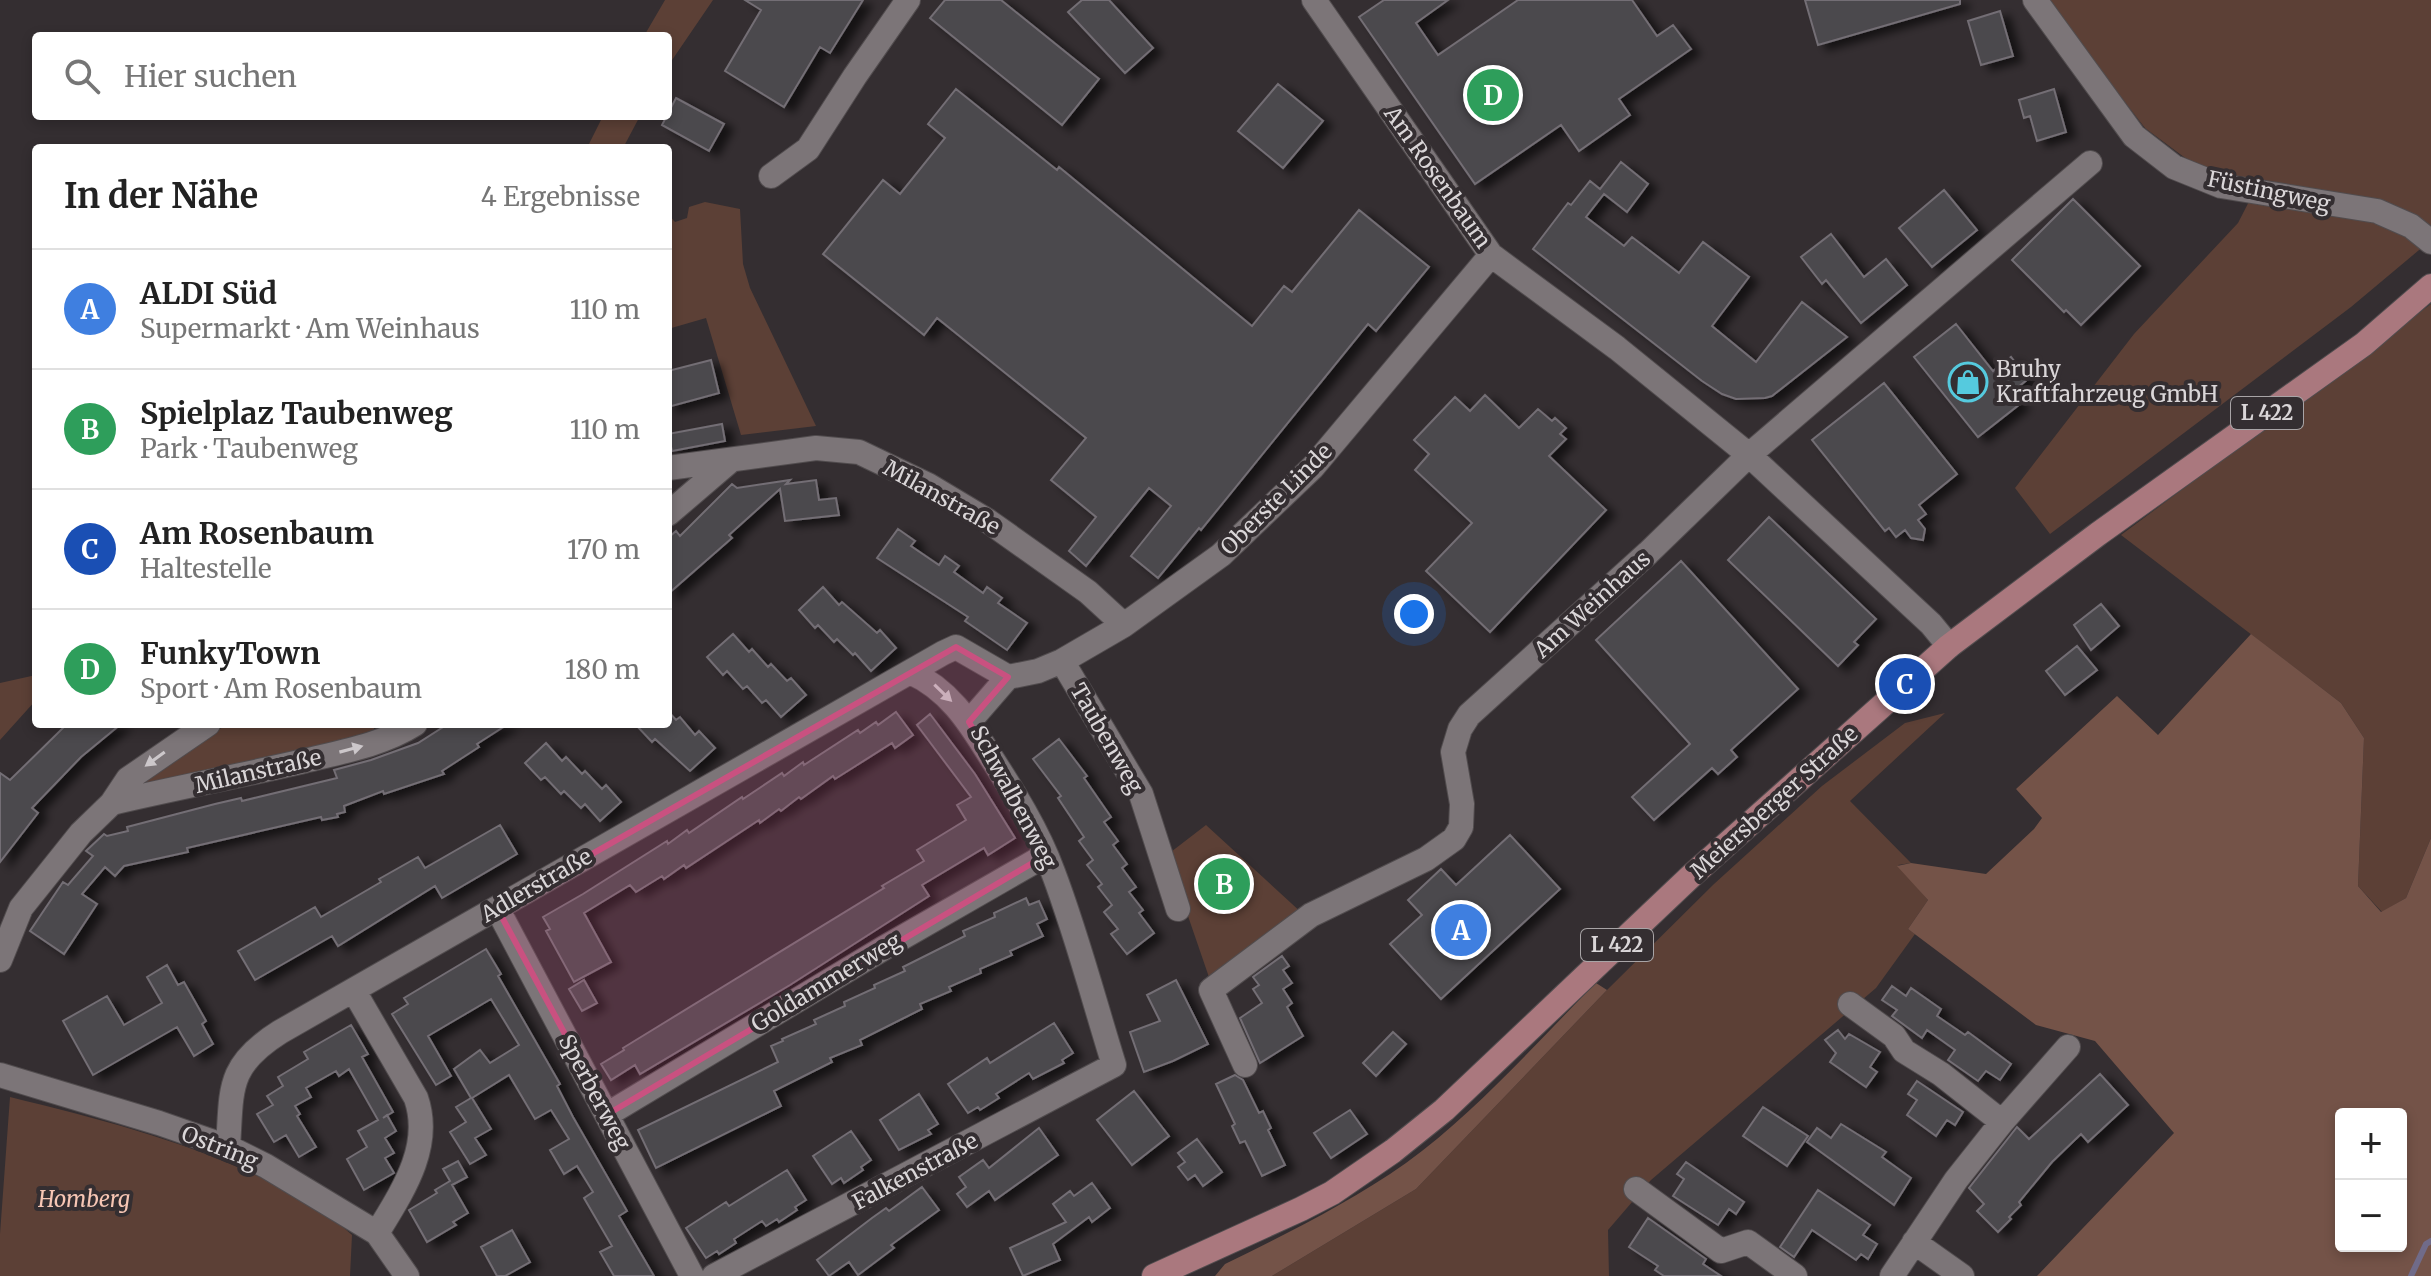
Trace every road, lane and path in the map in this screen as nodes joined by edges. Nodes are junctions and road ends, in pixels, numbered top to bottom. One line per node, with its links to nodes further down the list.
1 (908, 0): 5 (street)
2 (1314, 0): 7 (street, Am Rosenbaum)
3 (2035, 0): 6 (street, Füstingweg)
4 (2090, 163): 9 (street, Am Weinhaus)
5 (771, 176)
6 (2431, 242)
7 (1491, 255): 9 (street, Am Rosenbaum); 13 (street, Oberste Linde)
8 (2431, 286): 14 (main road, Meiersberger Straße / L 422)
9 (1749, 455): 14 (street, Am Rosenbaum); 30 (street, Am Weinhaus)
10 (732, 460): 11 (street, Milanstraße); 12 (street); 13 (street, Milanstraße)
11 (672, 468)
12 (672, 511)
13 (1124, 625): 15 (street, Oberste Linde)
14 (1949, 646): 38 (main road, Meiersberger Straße / L 422)
15 (1062, 661): 17 (street, Oberste Linde); 24 (street, Taubenweg)
16 (910, 672): 17 (street, Adlerstraße); 18 (street, one-way to 18); 23 (street, Adlerstraße)
17 (1008, 677): 18 (street, Schwalbenweg)
18 (969, 722): 22 (street, Schwalbenweg)
19 (202, 728): 21 (street, Milanstraße, one-way to 21)
20 (403, 728): 21 (street, Milanstraße, one-way to 20)
21 (112, 803): 25 (street, Milanstraße)
22 (1046, 855): 29 (street, Schwalbenweg); 32 (street, Goldammerweg)
23 (497, 908): 26 (street, Adlerstraße); 32 (street, Sperberweg)
24 (1178, 909)
25 (0, 960)
26 (354, 991): 34 (street, Adlerstraße); 36 (street)
27 (1850, 1004): 33 (street)
28 (2068, 1047): 33 (street)
29 (1114, 1065): 41 (street, Falkenstraße)
30 (1245, 1065)
31 (0, 1075): 34 (street, Ostring)
32 (608, 1114): 40 (street, Sperberweg)
33 (2002, 1122): 37 (street)
34 (228, 1147): 36 (street, Ostring)
35 (1636, 1189): 42 (street)
36 (377, 1233): 39 (street, Ostring)
37 (1914, 1242): 43 (street); 44 (street)
38 (1160, 1275)
39 (407, 1276)
40 (692, 1276)
41 (714, 1276)
42 (1795, 1276)
43 (1892, 1276)
44 (1962, 1276)

